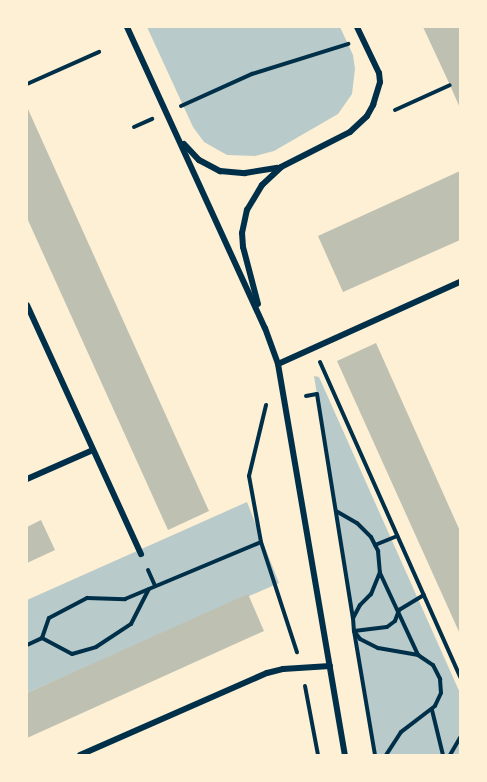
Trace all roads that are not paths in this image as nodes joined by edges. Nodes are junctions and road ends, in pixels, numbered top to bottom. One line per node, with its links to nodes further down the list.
1 (127, 27): 3 (street)
2 (357, 27): 4 (street)
3 (177, 134): 4 (street); 7 (street)
4 (281, 167): 7 (street)
5 (460, 282): 8 (street)
6 (27, 304): 9 (street)
7 (265, 328): 8 (street)
8 (278, 364): 12 (street)
9 (93, 450): 10 (street); 11 (street)
10 (27, 479)
11 (141, 554)
12 (330, 666): 13 (street); 14 (street)
13 (80, 755)
14 (345, 755)

